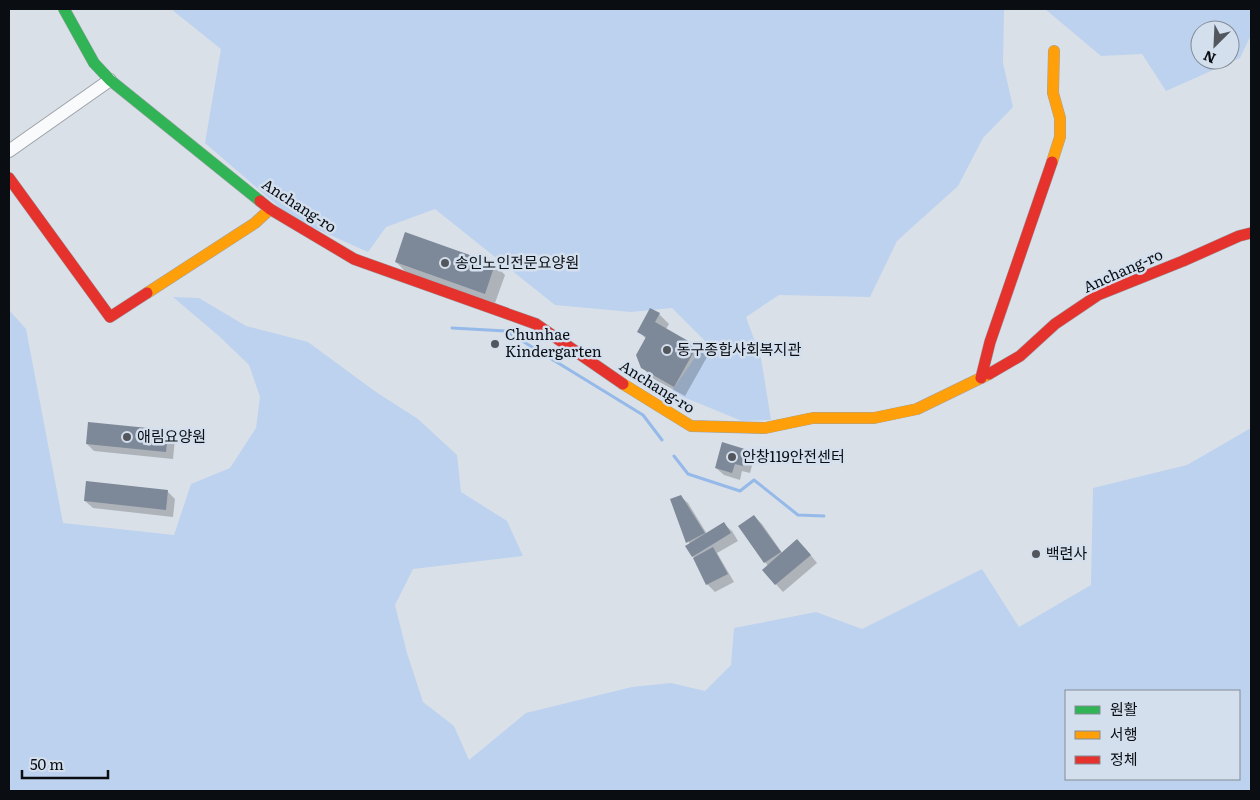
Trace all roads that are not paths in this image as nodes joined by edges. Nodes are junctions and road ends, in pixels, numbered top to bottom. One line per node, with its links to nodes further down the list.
1 (64, 9): 3 (street, Anchang-ro)
2 (1054, 51): 8 (street)
3 (105, 84): 4 (street); 6 (street, Anchang-ro)
4 (9, 151)
5 (9, 178): 6 (street)
6 (270, 209): 8 (street, Anchang-ro)
7 (1251, 233): 8 (street, Anchang-ro)
8 (981, 378)

